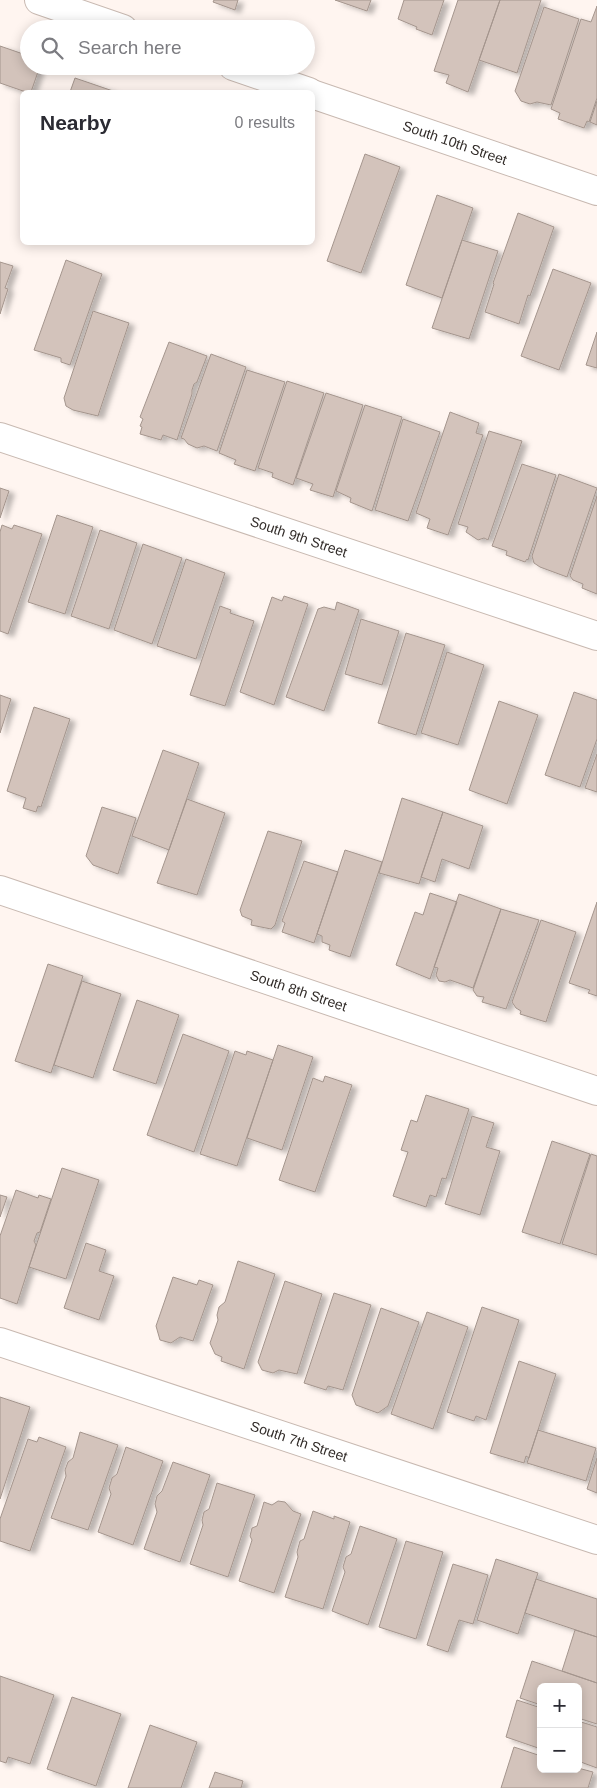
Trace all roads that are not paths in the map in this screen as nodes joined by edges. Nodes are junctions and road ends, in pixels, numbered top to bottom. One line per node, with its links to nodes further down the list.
1 (39, 0): 2 (street)
2 (97, 20)
3 (258, 75): 4 (street, South 10th Street)
4 (302, 90)
5 (315, 94): 6 (street, South 10th Street)
6 (597, 191)
7 (0, 437): 8 (street, South 9th Street)
8 (597, 636)
9 (0, 890): 10 (street, South 8th Street)
10 (597, 1091)
11 (0, 1342): 12 (street, South 7th Street)
12 (597, 1540)

